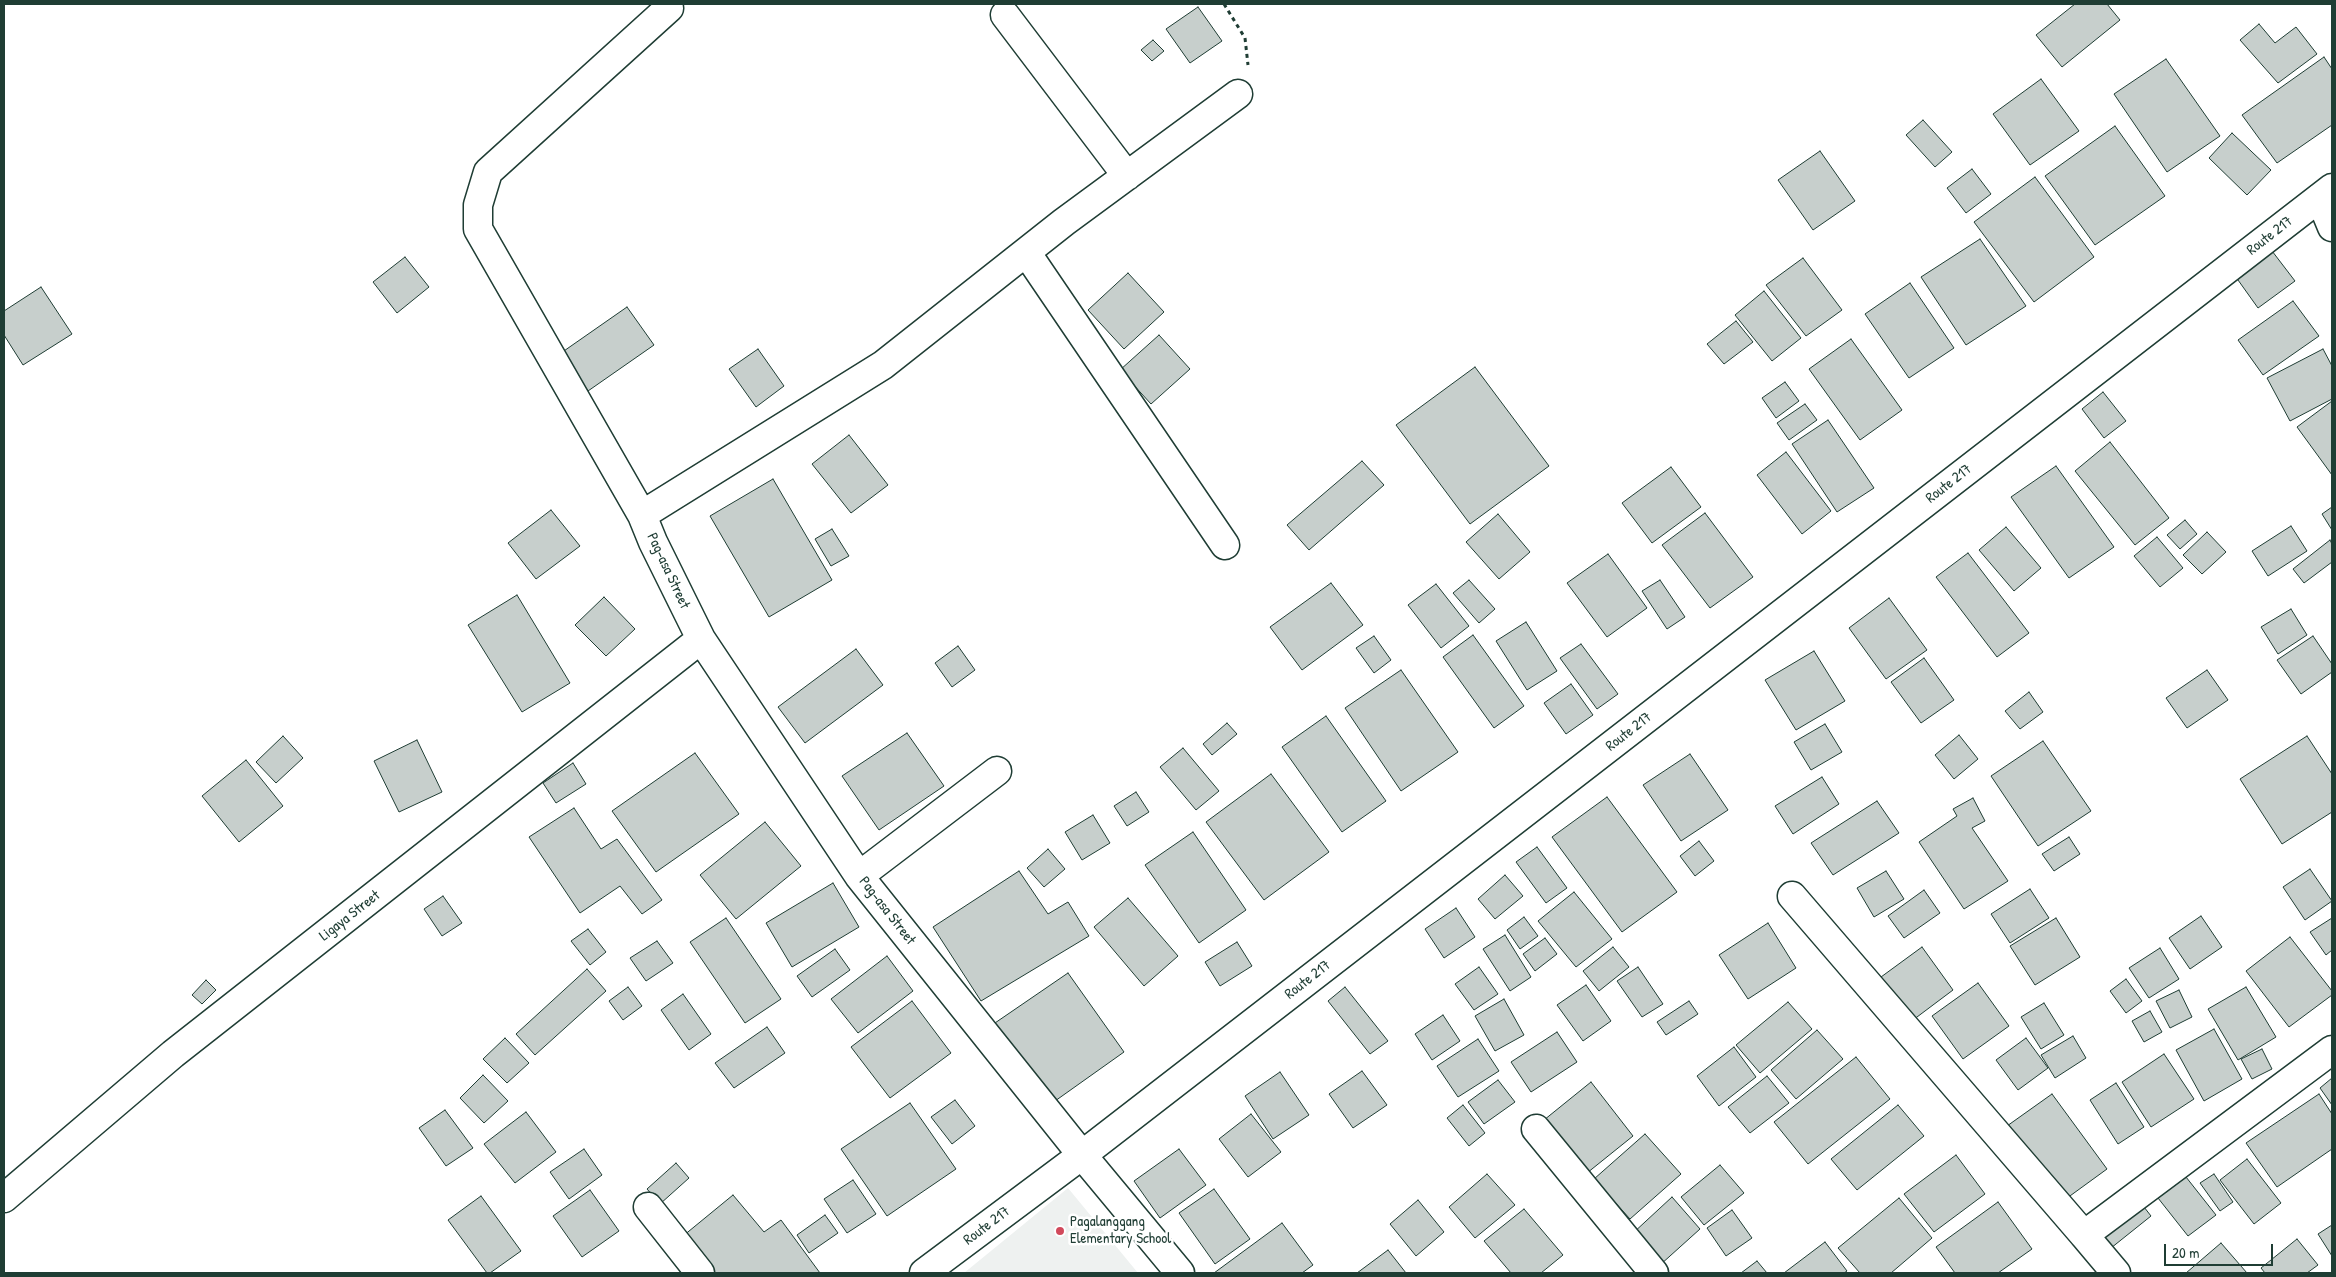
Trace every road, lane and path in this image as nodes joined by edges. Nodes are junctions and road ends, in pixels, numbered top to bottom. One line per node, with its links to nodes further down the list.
1 (1224, 4): 4 (path)
2 (669, 8): 9 (street, Pag-asa Street)
3 (1004, 15): 5 (street)
4 (1238, 94): 5 (street)
5 (1127, 176): 8 (street)
6 (2326, 193): 7 (street); 17 (street, Route 217)
7 (2332, 227)
8 (1026, 252): 9 (street); 10 (street)
9 (642, 515): 11 (street, Pag-asa Street)
10 (1225, 545)
11 (701, 640): 13 (street, Pag-asa Street); 18 (street, Ligaya Street)
12 (997, 771): 13 (street)
13 (858, 876): 17 (street, Pag-asa Street)
14 (1792, 896): 20 (street)
15 (2332, 1050): 20 (street)
16 (1536, 1129): 24 (street)
17 (1082, 1155): 22 (street, Route 217); 23 (street, Pag-asa Street)
18 (4, 1198)
19 (648, 1207): 21 (street)
20 (2084, 1235): 25 (street)
21 (700, 1273)
22 (924, 1273)
23 (1180, 1273)
24 (1654, 1273)
25 (2116, 1273)

